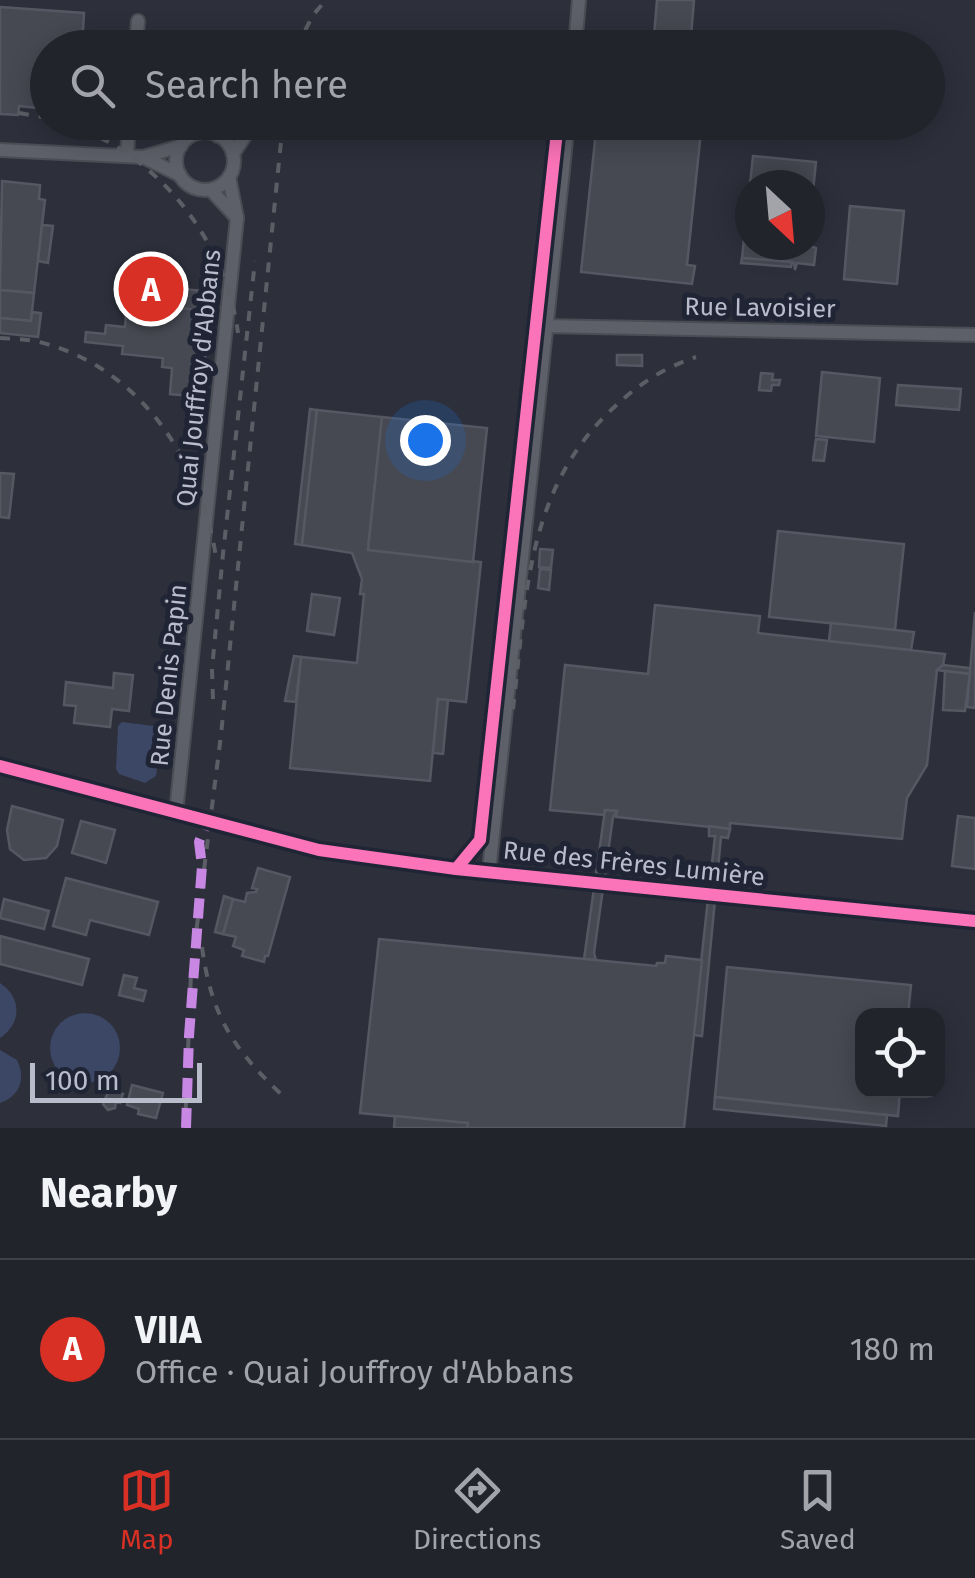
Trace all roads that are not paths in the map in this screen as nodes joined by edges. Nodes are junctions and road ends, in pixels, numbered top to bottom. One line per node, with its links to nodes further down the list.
1 (578, 0): 4 (street)
2 (138, 21): 3 (street)
3 (137, 30)
4 (576, 30)
5 (128, 140): 13 (street)
6 (188, 140): 10 (street)
7 (221, 140): 12 (street)
8 (242, 140): 12 (street)
9 (566, 140): 19 (street)
10 (181, 146): 14 (street); 15 (street)
11 (0, 150): 13 (street)
12 (233, 154): 16 (street)
13 (127, 156): 14 (street)
14 (143, 158): 15 (street)
15 (180, 175): 17 (street)
16 (230, 177): 17 (street); 18 (street, Quai Jouffroy d'Abbans)
17 (211, 190): 18 (street, Quai Jouffroy d'Abbans)
18 (237, 218): 21 (street, Quai Jouffroy d'Abbans)
19 (544, 326): 20 (street, Rue Lavoisier); 24 (street)
20 (975, 335)
21 (204, 542): 23 (street, Rue Denis Papin)
22 (0, 766): 23 (street, Rue des Frères Lumière)
23 (176, 813): 24 (street, Rue des Frères Lumière)
24 (489, 871): 25 (street, Rue des Frères Lumière)
25 (975, 920)

